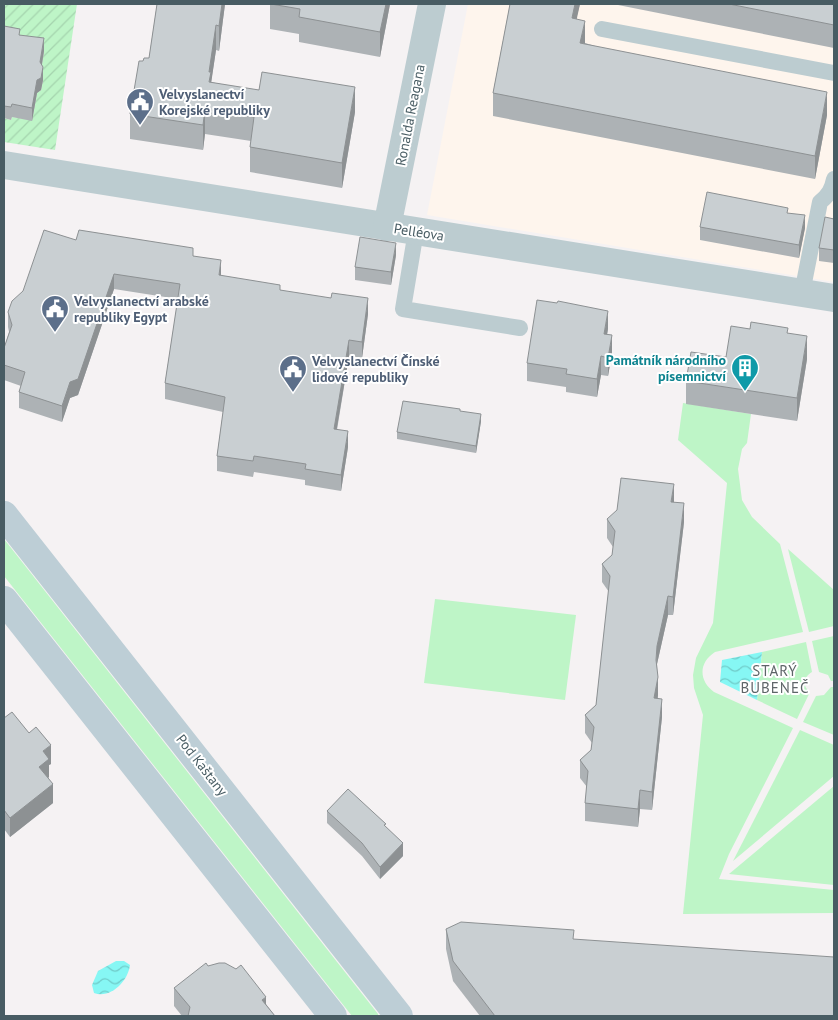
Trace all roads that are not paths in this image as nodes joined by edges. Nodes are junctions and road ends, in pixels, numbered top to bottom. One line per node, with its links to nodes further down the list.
1 (432, 4): 6 (street, Ronalda Reagana)
2 (602, 29): 3 (lane)
3 (834, 72)
4 (4, 166): 6 (street, Pelléova)
5 (834, 179): 8 (lane)
6 (387, 227): 7 (street, Pelléova)
7 (416, 231): 8 (street, Pelléova); 10 (lane)
8 (802, 293): 9 (street, Pelléova)
9 (834, 298)
10 (520, 328)
11 (4, 514): 14 (main road, Pod Kaštany)
12 (4, 600): 13 (main road)
13 (333, 1016)
14 (400, 1016)

